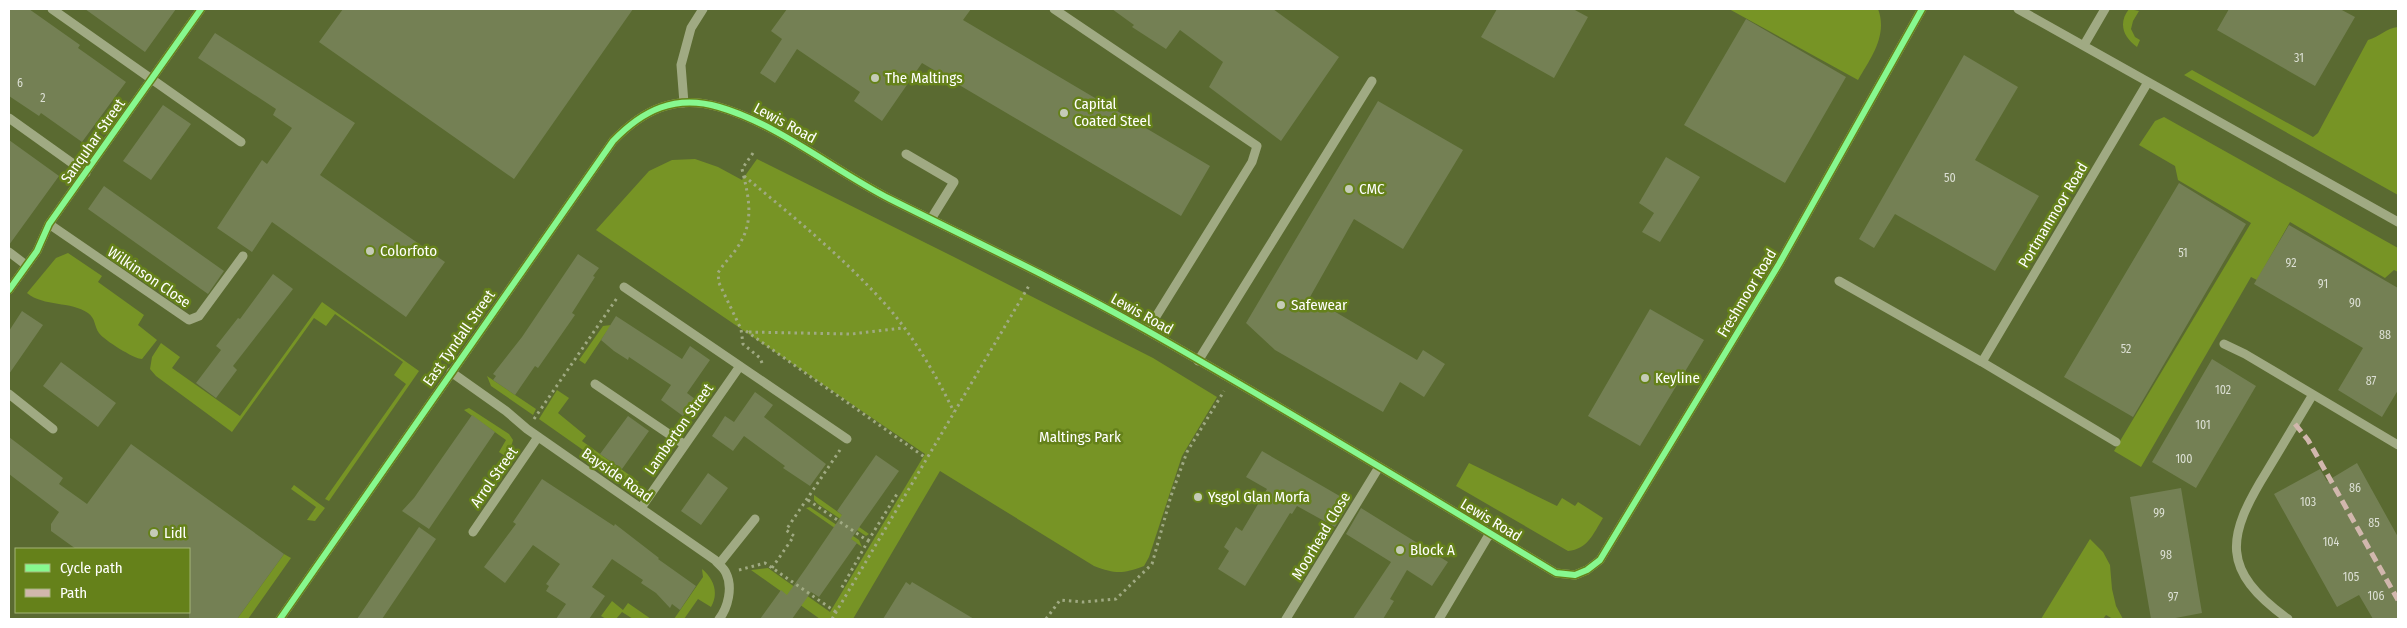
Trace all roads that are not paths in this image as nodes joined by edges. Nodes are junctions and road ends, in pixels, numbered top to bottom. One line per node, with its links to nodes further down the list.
1 (52, 9): 9 (street)
2 (201, 9): 9 (street, Sanquhar Street)
3 (703, 9): 12 (street)
4 (1054, 9): 26 (street)
5 (1922, 9): 47 (street, Freshmoor Road)
6 (2018, 9): 8 (street)
7 (2105, 9): 8 (street)
8 (2084, 45): 11 (street)
9 (152, 79): 14 (street); 16 (street, Sanquhar Street)
10 (1372, 82): 28 (street)
11 (2148, 82): 18 (street); 29 (street, Portmanmoor Road)
12 (684, 103): 17 (street, Lewis Road); 31 (street, East Tyndall Street)
13 (9, 118): 16 (street)
14 (241, 142)
15 (906, 154): 17 (street)
16 (86, 173): 19 (street, Sanquhar Street)
17 (931, 219): 26 (street, Lewis Road)
18 (2398, 222)
19 (49, 224): 21 (street, Wilkinson Close); 22 (street, Sanquhar Street)
20 (9, 252): 22 (street)
21 (243, 256)
22 (26, 265): 25 (street, Sanquhar Street)
23 (1839, 281): 29 (street)
24 (624, 287): 30 (street)
25 (9, 290)
26 (1147, 330): 28 (street, Lewis Road)
27 (2224, 344): 34 (street)
28 (1198, 361): 41 (street, Lewis Road)
29 (1982, 362): 38 (street)
30 (740, 366): 37 (street); 39 (street, Lamberton Street)
31 (451, 372): 36 (street, Bayside Road); 48 (street, East Tyndall Street)
32 (595, 384): 39 (street)
33 (9, 394): 35 (street)
34 (2312, 396): 40 (street); 52 (street)
35 (53, 430)
36 (538, 437): 42 (street, Bayside Road); 44 (street, Arrol Street)
37 (847, 439)
38 (2116, 442)
39 (684, 445): 42 (street, Lamberton Street)
40 (2398, 445)
41 (1379, 467): 45 (street, Lewis Road); 50 (street, Moorhead Close)
42 (641, 508): 46 (street, Bayside Road)
43 (755, 519): 46 (street)
44 (474, 532)
45 (1490, 533): 47 (street, Lewis Road); 51 (street)
46 (719, 564): 49 (street, Bayside Road)
47 (1575, 575)
48 (280, 619)
49 (719, 619)
50 (1286, 619)
51 (1439, 619)
52 (2288, 619)

